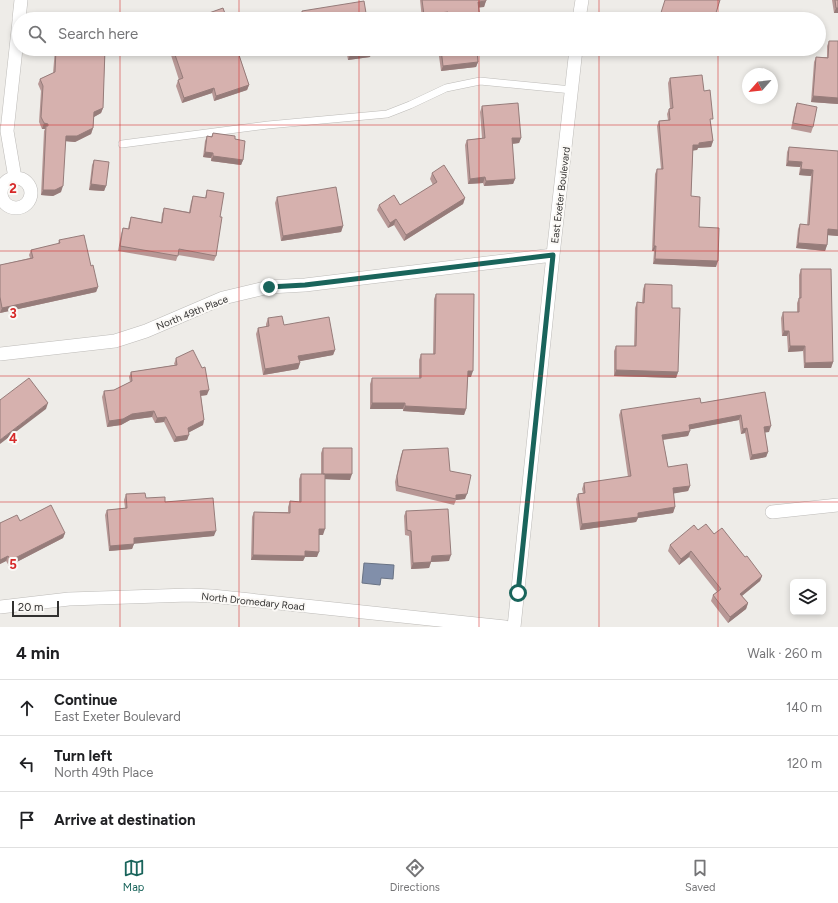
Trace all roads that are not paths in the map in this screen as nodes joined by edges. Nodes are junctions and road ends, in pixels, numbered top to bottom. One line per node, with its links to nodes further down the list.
1 (21, 0): 3 (street)
2 (582, 0): 4 (street)
3 (20, 12)
4 (581, 12)
5 (15, 56): 9 (street)
6 (575, 56): 7 (street, East Exeter Boulevard)
7 (572, 90): 8 (lane); 10 (street, East Exeter Boulevard)
8 (122, 144)
9 (15, 178)
10 (553, 255): 11 (street, North 49th Place); 16 (street, East Exeter Boulevard)
11 (0, 354)
12 (838, 505): 13 (street)
13 (772, 512)
14 (0, 608): 15 (street, North Dromedary Road)
15 (505, 627)
16 (514, 627)

